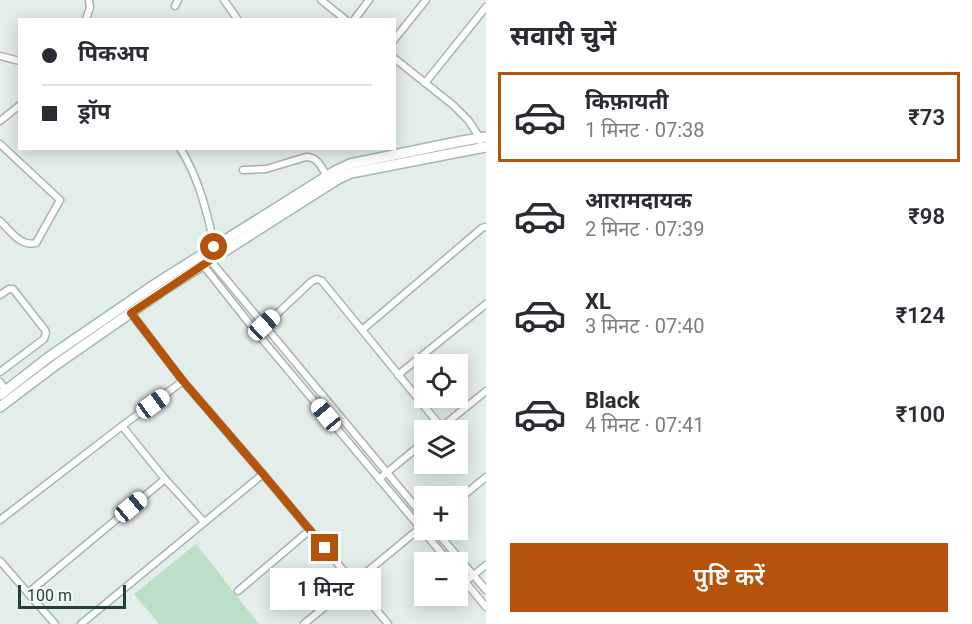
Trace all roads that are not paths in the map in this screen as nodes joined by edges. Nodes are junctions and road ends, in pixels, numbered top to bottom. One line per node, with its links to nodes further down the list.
1 (89, 0): 7 (street)
2 (224, 0): 8 (street)
3 (321, 0): 9 (street)
4 (369, 0): 10 (street)
5 (426, 0): 11 (street)
6 (486, 7): 15 (street)
7 (87, 18)
8 (237, 18)
9 (344, 18)
10 (356, 18)
11 (396, 38)
12 (0, 56): 13 (street)
13 (18, 60)
14 (396, 60): 15 (street)
15 (425, 82): 18 (street)
16 (18, 107): 17 (street)
17 (0, 121)
18 (483, 142): 21 (street); 26 (street)
19 (0, 144): 24 (street)
20 (181, 150): 26 (street)
21 (382, 153): 23 (street)
22 (243, 170): 23 (street)
23 (327, 176): 26 (street)
24 (0, 221)
25 (486, 227): 31 (street)
26 (211, 258): 29 (street); 30 (street); 32 (street); 38 (street)
27 (0, 295): 33 (street)
28 (486, 304): 34 (street)
29 (131, 313): 35 (street); 39 (street)
30 (264, 325): 31 (street); 32 (street); 44 (street)
31 (362, 330): 34 (street)
32 (256, 332): 48 (street)
33 (0, 372)
34 (398, 375): 40 (street)
35 (183, 381): 42 (street); 45 (street)
36 (0, 382): 38 (street)
37 (486, 391): 41 (street)
38 (3, 393)
39 (0, 407)
40 (433, 420)
41 (451, 420)
42 (122, 426): 47 (street); 52 (street)
43 (414, 450): 44 (street)
44 (387, 473): 48 (street); 50 (street)
45 (263, 474): 53 (street); 54 (street)
46 (486, 477): 49 (street)
47 (165, 479): 53 (street); 67 (street)
48 (380, 479): 51 (street)
49 (468, 492)
50 (414, 505)
51 (414, 518)
52 (0, 520)
53 (204, 522): 70 (street)
54 (310, 530): 63 (street); 65 (street)
55 (414, 534): 63 (street)
56 (432, 540): 58 (street)
57 (443, 540): 61 (street)
58 (441, 552)
59 (0, 561): 67 (street)
60 (486, 565): 61 (street)
61 (474, 576): 62 (street); 66 (street)
62 (468, 580)
63 (354, 583): 71 (street); 72 (street)
64 (468, 586): 68 (street)
65 (238, 591)
66 (486, 591)
67 (28, 593): 69 (street)
68 (486, 607)
69 (55, 624)
70 (81, 624)
71 (304, 624)
72 (388, 624)

